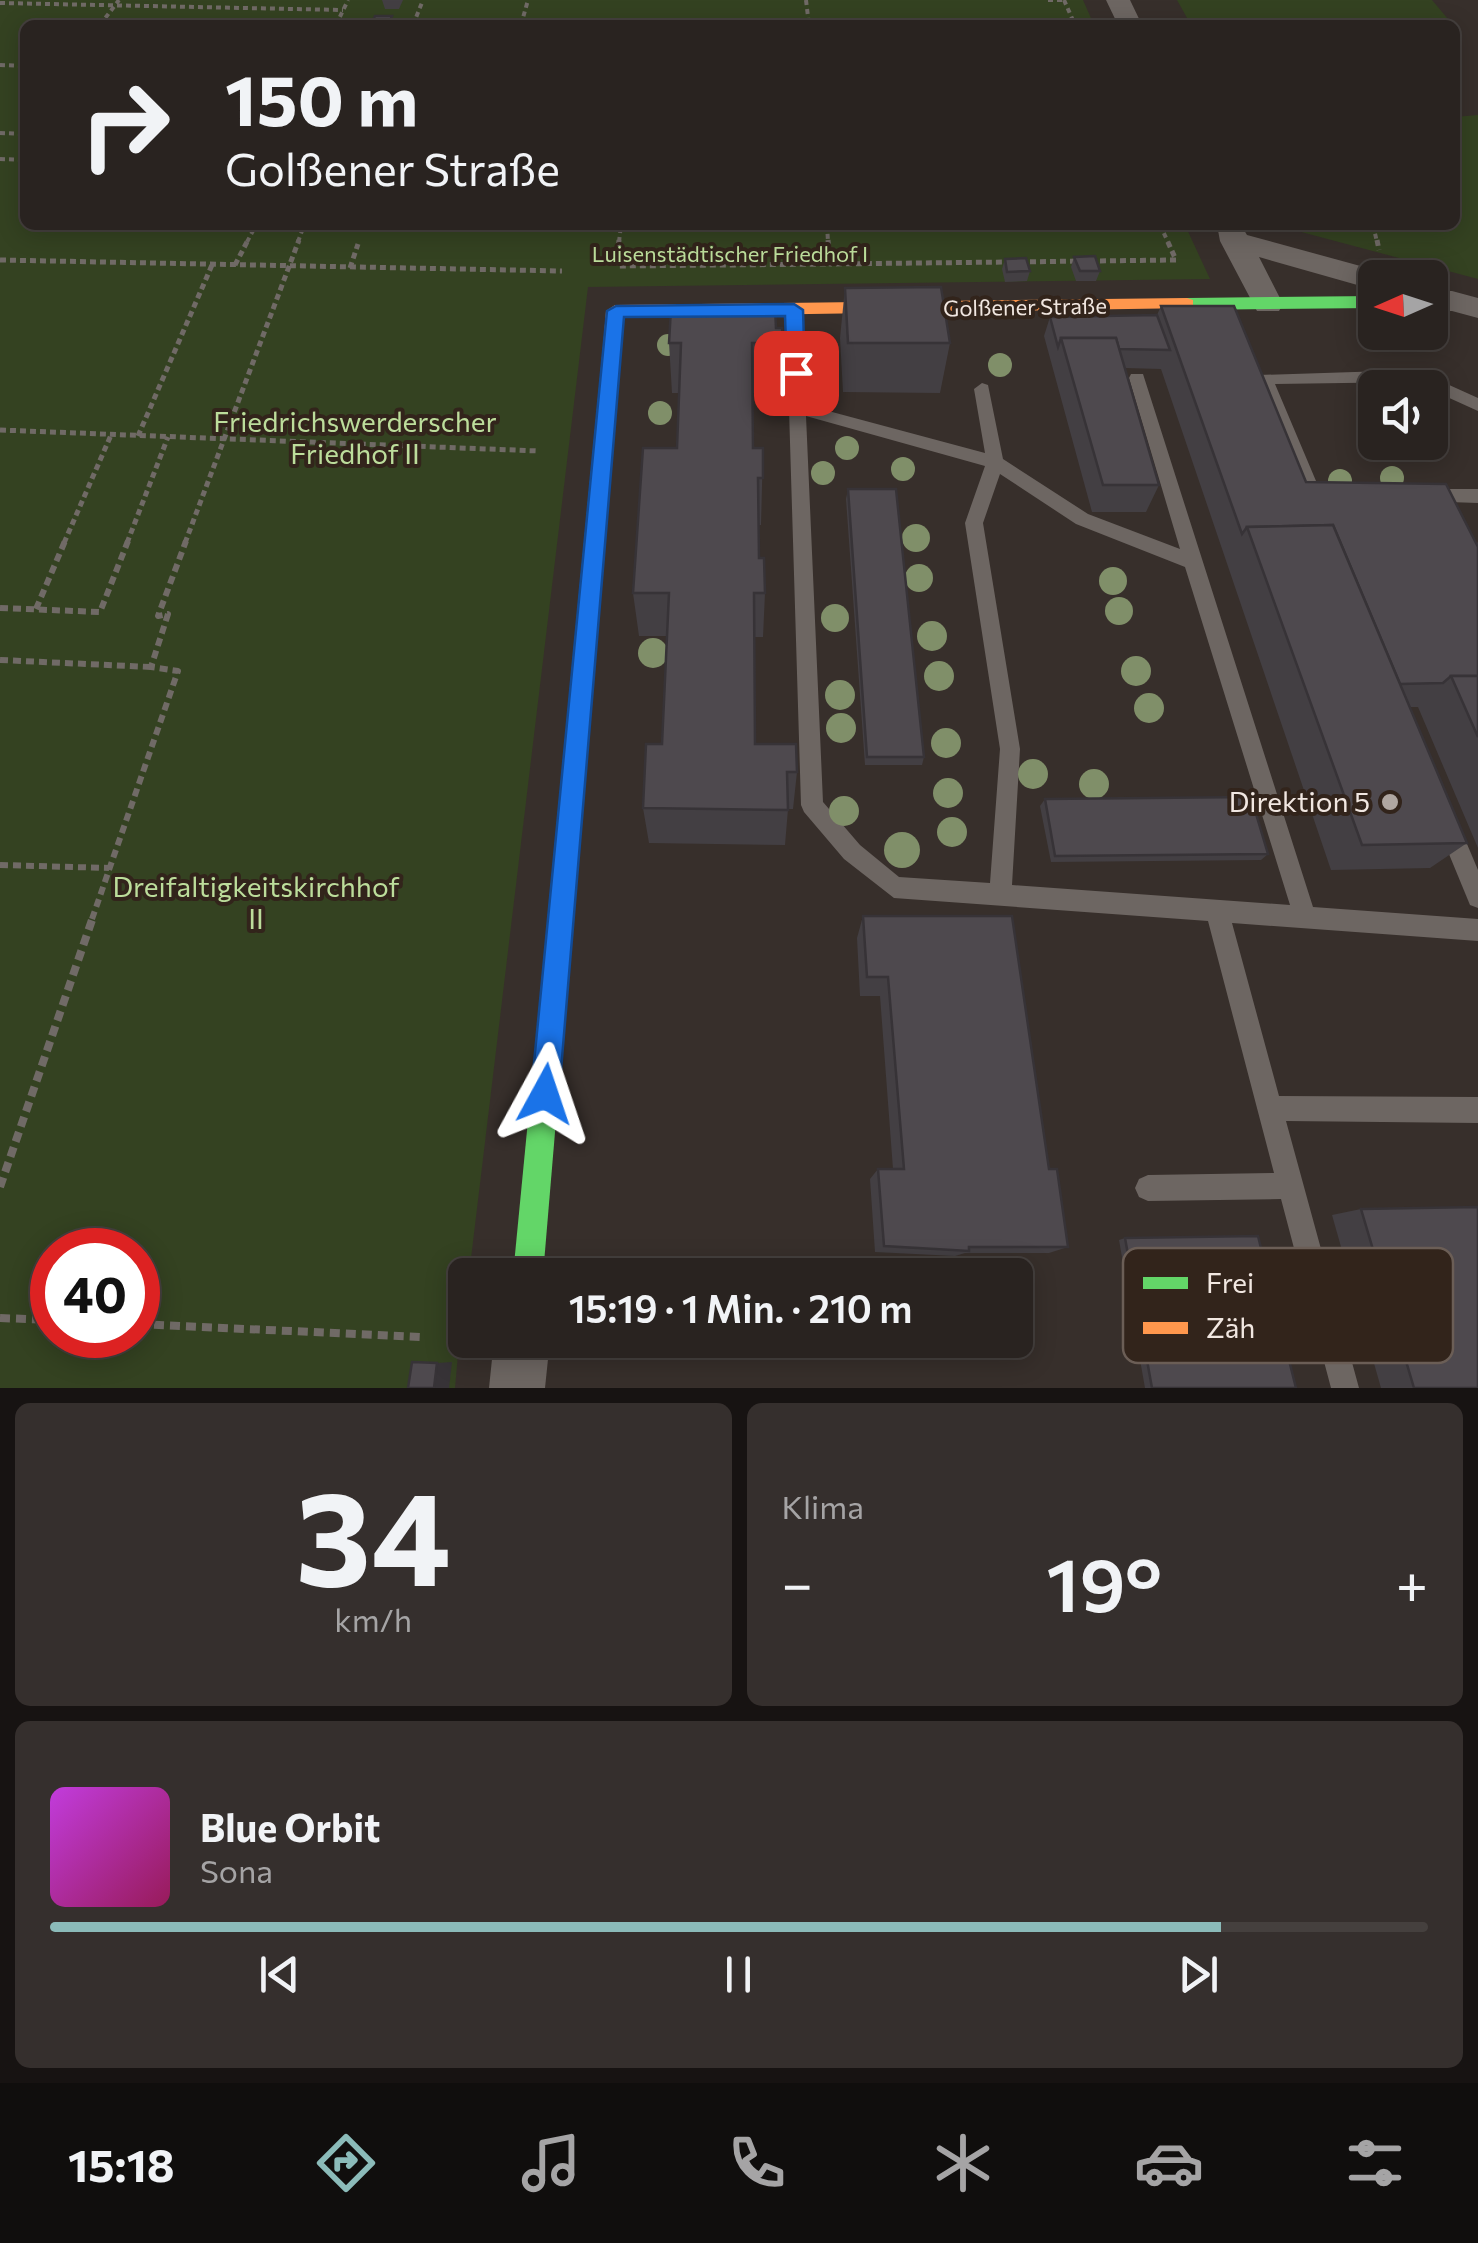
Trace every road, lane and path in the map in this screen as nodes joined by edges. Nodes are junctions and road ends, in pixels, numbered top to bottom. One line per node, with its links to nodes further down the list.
1 (119, 0): 6 (path)
2 (348, 0): 7 (path)
3 (1048, 0): 4 (path)
4 (1064, 0)
5 (0, 4): 6 (path)
6 (114, 7): 7 (path); 8 (path)
7 (343, 10): 9 (path)
8 (104, 20)
9 (338, 20)
10 (253, 230): 23 (path)
11 (302, 230): 24 (path)
12 (620, 230): 21 (path)
13 (827, 230): 21 (path)
14 (1162, 230): 21 (path)
15 (1373, 230): 19 (path)
16 (1231, 233): 20 (street); 28 (street)
17 (358, 244): 25 (path)
18 (0, 260): 22 (path)
19 (1377, 260)
20 (1358, 263)
21 (830, 264)
22 (212, 265): 23 (path); 36 (path)
23 (234, 265): 24 (path)
24 (288, 266): 25 (path); 38 (path)
25 (350, 268): 26 (path)
26 (562, 271)
27 (1358, 302): 28 (street, Golßener Straße)
28 (1268, 304): 29 (street, Golßener Straße)
29 (794, 310): 33 (lane); 63 (street, Golßener Straße)
30 (1137, 378): 44 (lane)
31 (982, 389): 40 (lane)
32 (1478, 405): 43 (lane)
33 (797, 408): 40 (lane); 52 (lane)
34 (0, 430): 35 (path)
35 (111, 435): 36 (path); 46 (path)
36 (138, 436): 37 (path)
37 (168, 437): 38 (path); 46 (path)
38 (222, 439): 39 (path); 48 (path)
39 (538, 450)
40 (995, 462): 44 (lane); 52 (lane)
41 (1405, 496): 42 (lane)
42 (1478, 496)
43 (1321, 501)
44 (1193, 562): 55 (lane)
45 (0, 608): 46 (path)
46 (36, 610)
47 (0, 660): 48 (path)
48 (151, 667): 51 (path)
49 (1442, 811): 53 (lane)
50 (0, 865): 51 (path)
51 (109, 868): 60 (path)
52 (1000, 895): 54 (lane)
53 (1478, 897)
54 (1217, 911): 55 (lane); 57 (lane)
55 (1305, 917): 56 (lane)
56 (1478, 930)
57 (1270, 1108): 58 (lane); 59 (lane)
58 (1478, 1110)
59 (1291, 1186): 61 (lane); 62 (lane)
60 (0, 1188)
61 (1148, 1188)
62 (1308, 1248)
63 (530, 1258)
64 (0, 1318): 65 (path)
65 (30, 1319)
66 (160, 1325): 67 (path)
67 (420, 1337)
68 (520, 1358): 70 (street)
69 (1338, 1363): 71 (lane)
70 (518, 1388)
71 (1345, 1388)

